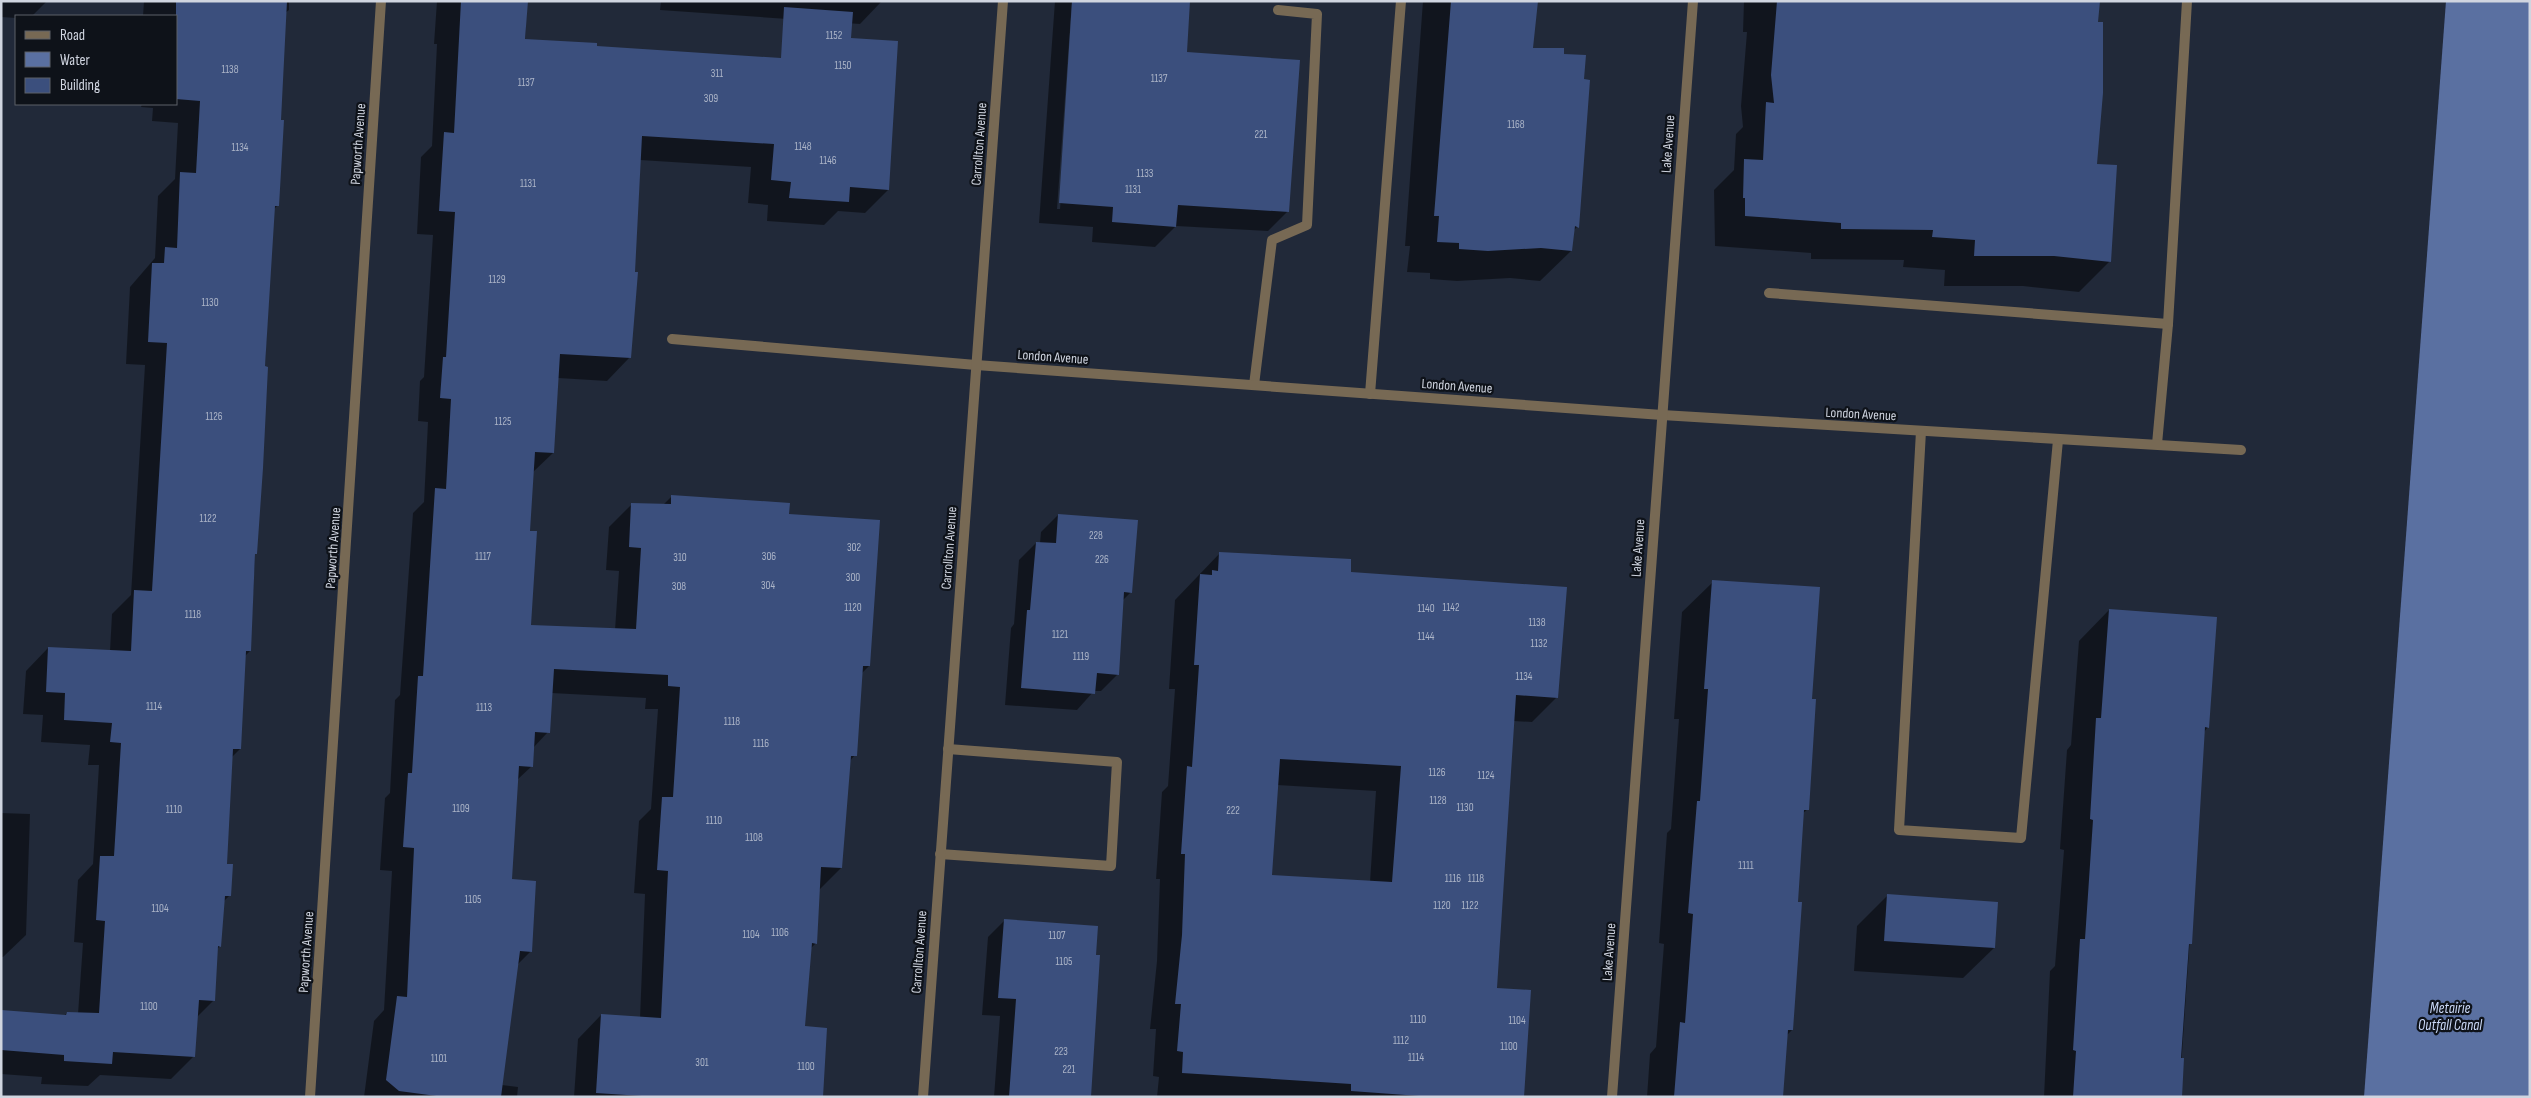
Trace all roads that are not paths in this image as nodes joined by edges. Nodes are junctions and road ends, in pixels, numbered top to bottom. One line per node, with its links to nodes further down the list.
1 (381, 1): 20 (street, Papworth Avenue)
2 (1003, 1): 10 (street, Carrollton Avenue)
3 (1401, 1): 12 (street)
4 (1693, 1): 13 (street, Lake Avenue)
5 (2187, 1): 8 (street)
6 (1278, 10): 11 (street)
7 (1769, 294): 8 (street)
8 (2168, 324): 16 (street)
9 (672, 339): 10 (street, London Avenue)
10 (976, 365): 11 (street, London Avenue); 18 (street, Carrollton Avenue)
11 (1254, 385): 12 (street, London Avenue)
12 (1370, 394): 13 (street, London Avenue)
13 (1662, 415): 14 (street, London Avenue); 22 (street, Lake Avenue)
14 (1921, 431): 15 (street, London Avenue); 15 (street)
15 (2058, 440): 16 (street, London Avenue)
16 (2157, 444): 17 (street, London Avenue)
17 (2241, 450)
18 (948, 749): 19 (street, Carrollton Avenue); 19 (street)
19 (940, 854): 21 (street, Carrollton Avenue)
20 (310, 1097)
21 (923, 1097)
22 (1612, 1097)

